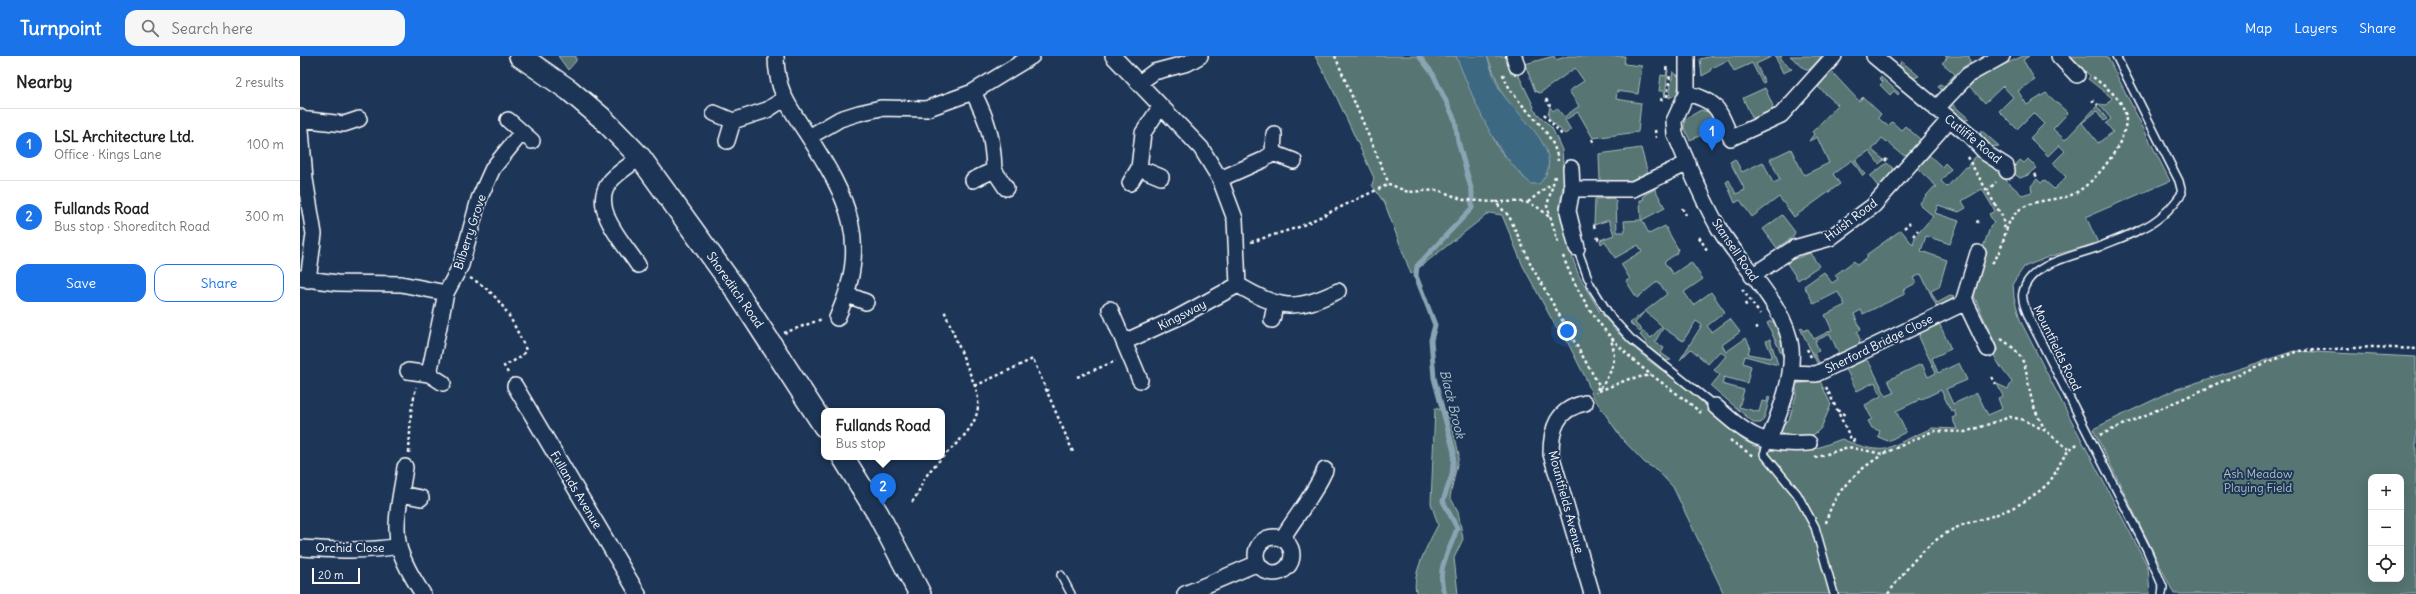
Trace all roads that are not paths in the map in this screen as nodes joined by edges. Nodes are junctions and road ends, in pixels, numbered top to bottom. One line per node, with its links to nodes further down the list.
1 (776, 56): 16 (street)
2 (1032, 56): 14 (street)
3 (1113, 56): 13 (street)
4 (1200, 56): 13 (street)
5 (1687, 56): 15 (street, Stansell Road)
6 (1834, 56): 15 (street)
7 (1874, 56): 18 (street, Cutliffe Road)
8 (2002, 56): 18 (street, Cutliffe Road)
9 (2059, 56): 12 (street)
10 (2116, 56): 86 (lane, Mountfields Road)
11 (526, 58): 30 (main road, Shoreditch Road)
12 (2077, 75)
13 (1139, 83): 17 (street)
14 (973, 92): 26 (street); 35 (street)
15 (1687, 93): 32 (street, Stansell Road)
16 (784, 99): 24 (street); 26 (street)
17 (1161, 106): 33 (street); 38 (street)
18 (1936, 109): 23 (street, Cutliffe Road)
19 (714, 113): 24 (street)
20 (300, 118): 21 (street); 29 (street)
21 (359, 119)
22 (508, 120): 50 (street, Bilberry Grove)
23 (1949, 120): 36 (street, Cutliffe Road); 46 (street, Huish Road)
24 (733, 121): 27 (street)
25 (1274, 134): 28 (street)
26 (808, 136): 51 (street)
27 (727, 141)
28 (1273, 153): 31 (street); 38 (street)
29 (301, 154): 47 (street)
30 (640, 157): 45 (street); 66 (main road, Shoreditch Road)
31 (1294, 161)
32 (1688, 164): 42 (street); 46 (street, Stansell Road)
33 (1139, 168): 37 (street); 40 (street)
34 (1564, 168): 42 (street)
35 (994, 170): 39 (street); 41 (street)
36 (2007, 171)
37 (1161, 177)
38 (1220, 179): 48 (street)
39 (973, 180)
40 (1130, 184)
41 (1006, 188)
42 (1572, 189): 43 (street)
43 (1577, 248): 65 (lane)
44 (1978, 253): 53 (street)
45 (638, 264)
46 (1752, 276): 60 (street, Stansell Road)
47 (304, 279): 50 (street)
48 (1238, 285): 54 (street); 58 (street, Kingsway)
49 (1338, 291): 54 (street)
50 (446, 293): 62 (street, Bilberry Grove)
51 (848, 295): 52 (street); 56 (street)
52 (866, 302)
53 (1966, 302): 59 (street); 60 (street, Sherford Bridge Close)
54 (1275, 305): 57 (street)
55 (1110, 309): 58 (street)
56 (837, 318)
57 (1272, 320)
58 (1127, 349): 61 (street)
59 (1988, 349)
60 (1790, 373): 67 (street, Stansell Road)
61 (1140, 380)
62 (444, 383)
63 (514, 386): 80 (street, Fullands Avenue)
64 (1585, 403): 84 (street, Mountfields Avenue)
65 (1715, 406): 67 (street)
66 (821, 421)
67 (1768, 442): 68 (street); 85 (lane)
68 (1809, 443)
69 (845, 460): 81 (main road)
70 (405, 467): 72 (street, Orchid Close)
71 (1325, 470): 74 (street)
72 (401, 494): 73 (street); 75 (street, Orchid Close)
73 (421, 498)
74 (1282, 539): 77 (street); 77 (street)
75 (399, 546): 76 (street, Orchid Close); 79 (street, Orchid Close)
76 (300, 548)
77 (1258, 563): 83 (street)
78 (1061, 575): 82 (lane)
79 (423, 594)
80 (638, 594)
81 (920, 594)
82 (1072, 594)
83 (1185, 594)
84 (1592, 594)
85 (1834, 594)
86 (2162, 594)

